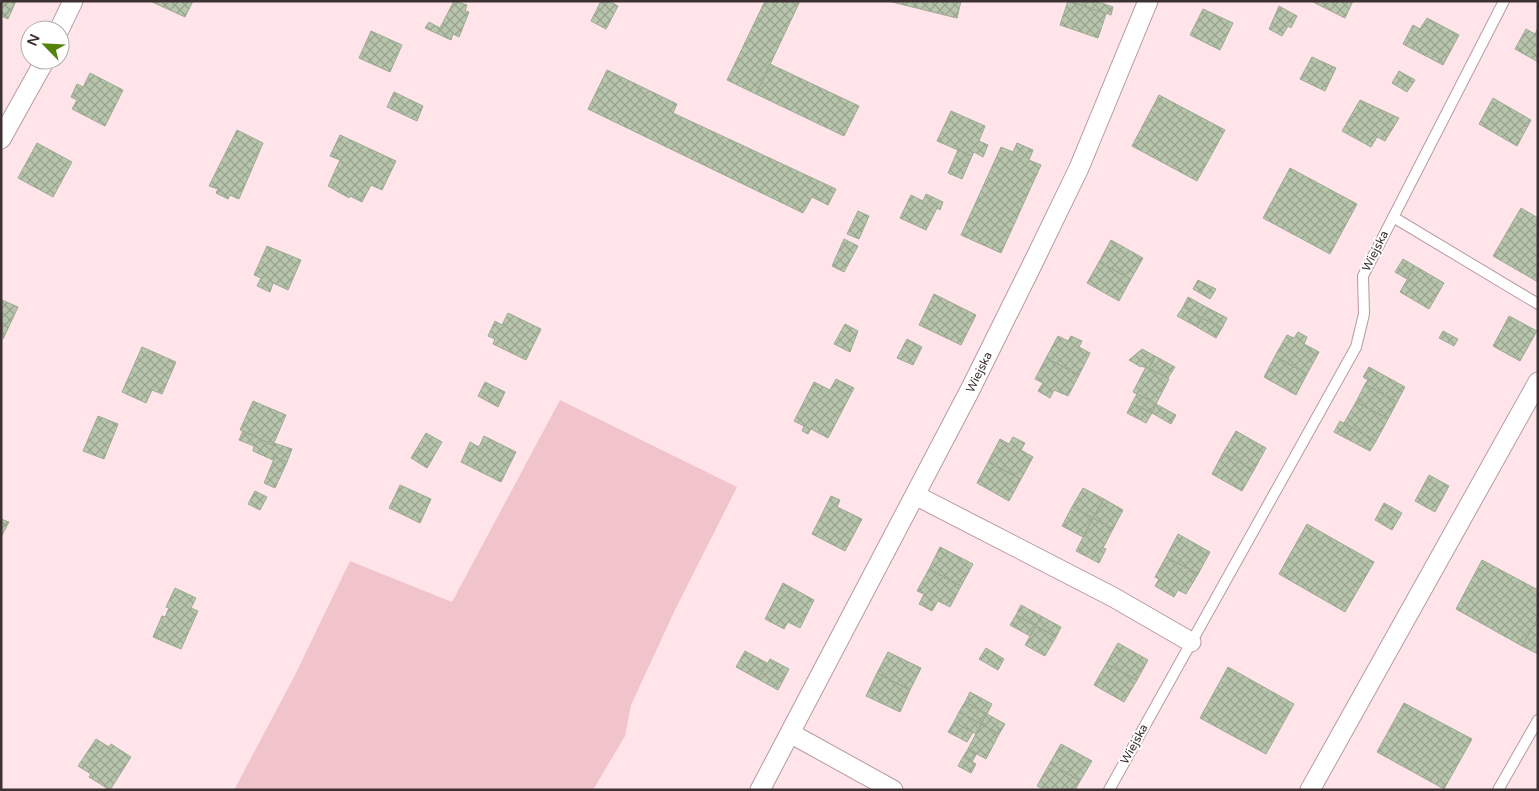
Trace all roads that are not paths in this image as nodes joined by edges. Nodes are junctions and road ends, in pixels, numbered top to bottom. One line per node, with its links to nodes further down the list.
1 (73, 1): 4 (street)
2 (1148, 1): 10 (street, Wiejska)
3 (1504, 1): 7 (lane, Wiejska)
4 (64, 20)
5 (39, 70): 6 (street)
6 (1, 139)
7 (1393, 217): 8 (lane, Wiejska); 11 (lane, Wiejska)
8 (1538, 304)
9 (1538, 382): 17 (street)
10 (915, 495): 11 (street); 13 (street, Wiejska)
11 (1191, 642): 16 (lane, Wiejska)
12 (1538, 720): 18 (lane)
13 (790, 733): 14 (street, Wiejska); 15 (street)
14 (760, 790)
15 (893, 790)
16 (1109, 790)
17 (1310, 790)
18 (1498, 790)

